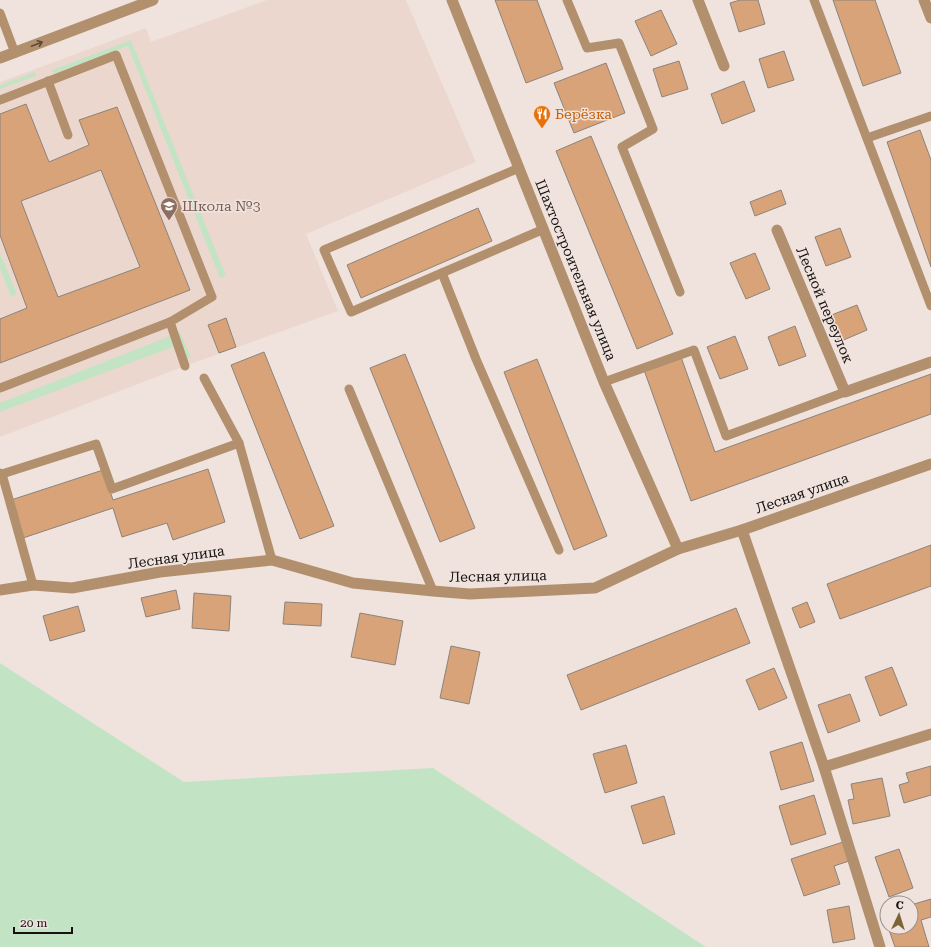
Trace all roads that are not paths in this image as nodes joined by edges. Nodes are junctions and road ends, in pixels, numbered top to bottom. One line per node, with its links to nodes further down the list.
1 (452, 0): 17 (street, Шахтостроительная улица)
2 (567, 0): 21 (lane)
3 (698, 0): 11 (street)
4 (814, 0): 16 (lane)
5 (924, 0): 8 (street)
6 (145, 1): 9 (street, one-way to 6)
7 (0, 13): 9 (lane)
8 (931, 18)
9 (15, 53): 10 (street)
10 (0, 58)
11 (724, 66)
12 (48, 82): 13 (lane); 15 (lane); 23 (lane)
13 (0, 100)
14 (931, 116): 16 (lane)
15 (68, 135)
16 (867, 138): 22 (lane)
17 (519, 168): 18 (street, Шахтостроительная улица); 20 (lane)
18 (544, 229): 20 (lane); 27 (street, Шахтостроительная улица)
19 (777, 230): 30 (street, Лесной переулок)
20 (442, 273): 36 (lane)
21 (680, 292)
22 (931, 306)
23 (170, 322): 25 (lane); 28 (lane)
24 (931, 362): 30 (street)
25 (185, 366)
26 (204, 378): 31 (lane)
27 (604, 382): 30 (lane); 35 (street, Шахтостроительная улица)
28 (0, 388)
29 (349, 388): 40 (lane)
30 (845, 392)
31 (239, 443): 33 (lane); 37 (lane)
32 (931, 464): 34 (street, Лесная улица)
33 (1, 473): 38 (lane)
34 (742, 530): 35 (street, Лесная улица); 42 (street)
35 (678, 549): 40 (street, Лесная улица)
36 (559, 550)
37 (272, 560): 38 (street, Лесная улица); 40 (street, Лесная улица)
38 (33, 585): 39 (street, Лесная улица)
39 (0, 590)
40 (433, 591)
41 (931, 734): 42 (street)
42 (824, 767): 43 (street)
43 (880, 947)

